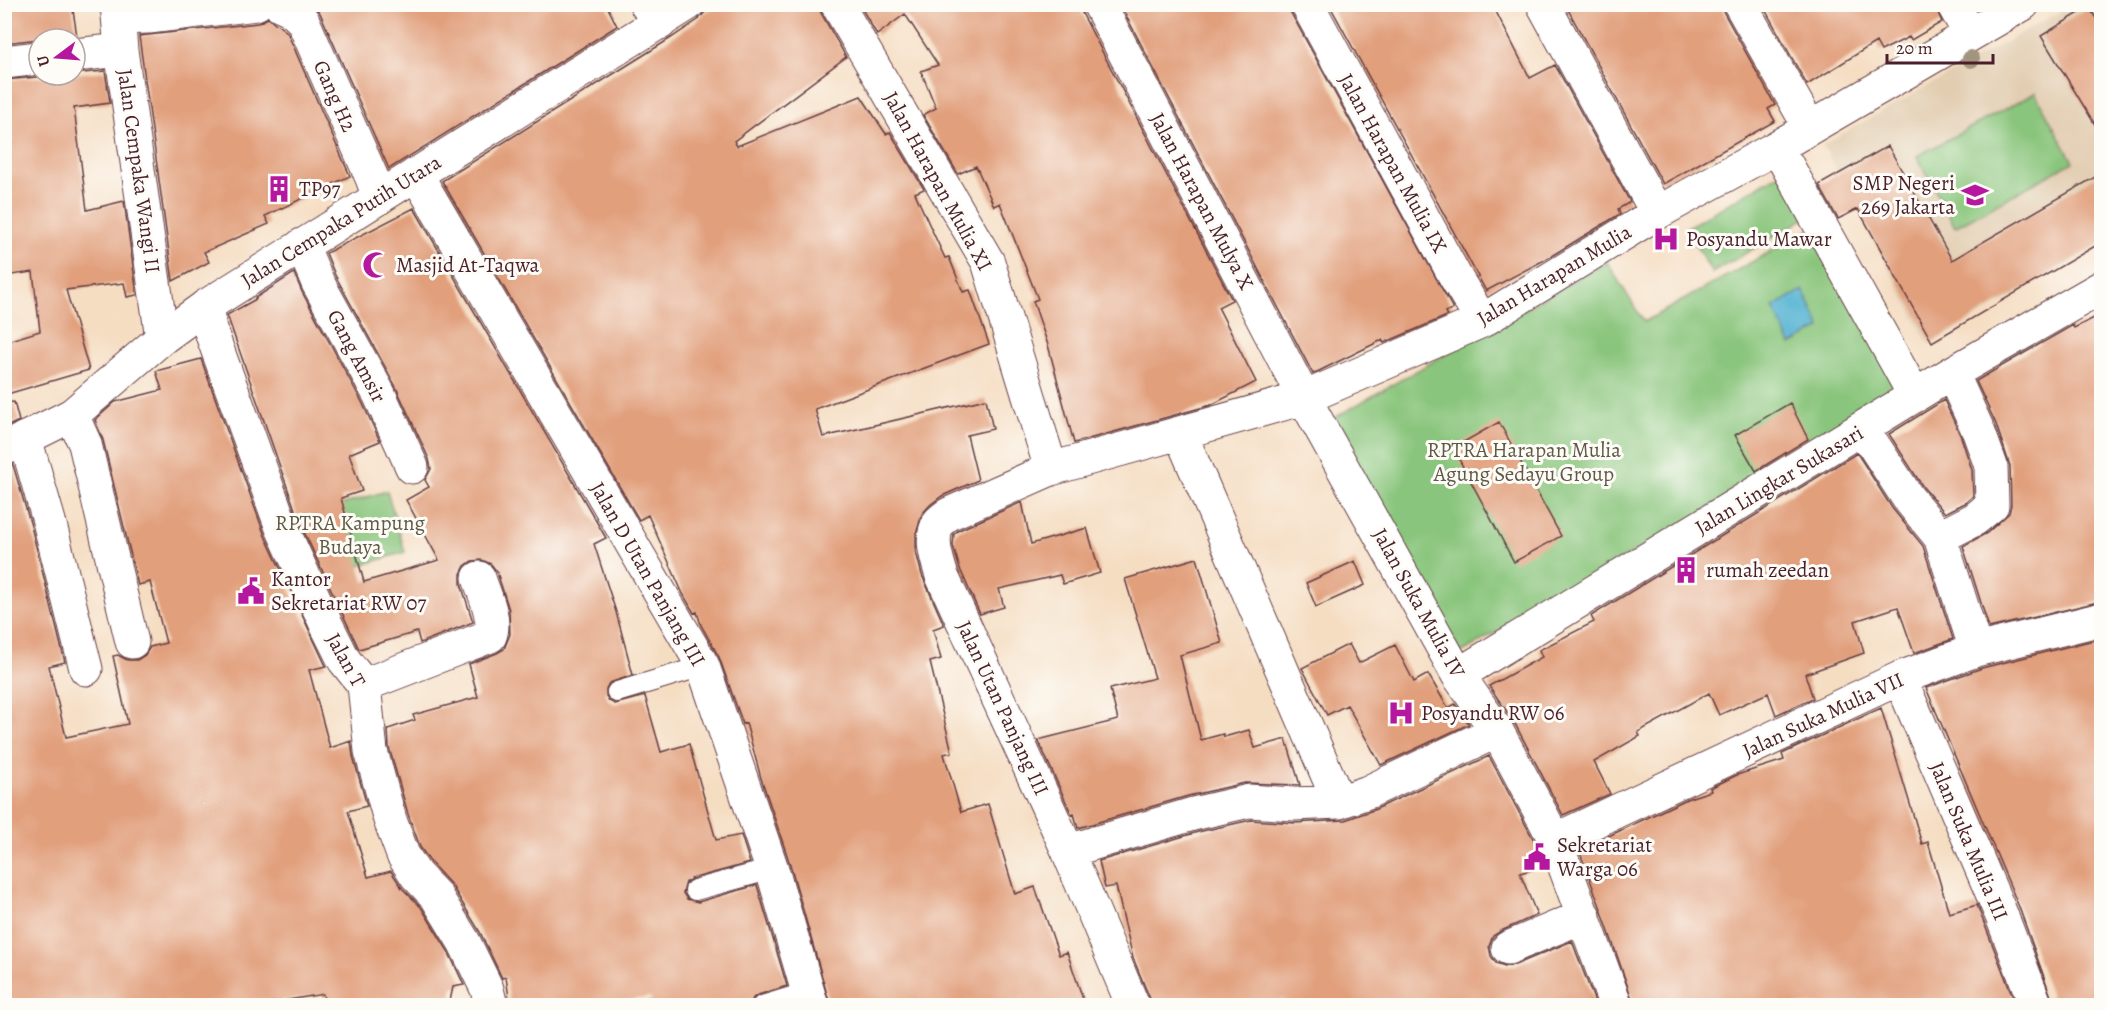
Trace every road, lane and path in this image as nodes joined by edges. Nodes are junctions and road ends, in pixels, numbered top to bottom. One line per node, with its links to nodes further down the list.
1 (256, 4): 11 (street)
2 (279, 4): 21 (street, Gang H2)
3 (688, 4): 12 (street, Jalan Cempaka Putih Utara)
4 (837, 4): 36 (street, Jalan Harapan Mulia XI)
5 (1099, 4): 30 (street, Jalan Harapan Mulya X)
6 (1306, 4): 26 (street, Jalan Harapan Mulia IX)
7 (1543, 4): 22 (street)
8 (1740, 4): 18 (street)
9 (1953, 4): 13 (street)
10 (2023, 4): 13 (street, Jalan Harapan Mulia)
11 (118, 11): 14 (street, Jalan Cempaka Wangi II)
12 (653, 14): 20 (street, Jalan Cempaka Putih Utara)
13 (1970, 34): 18 (street, Jalan Harapan Mulia)
14 (122, 50): 15 (street); 27 (street, Jalan Cempaka Wangi II)
15 (87, 54)
16 (27, 59): 17 (street)
17 (4, 62)
18 (1810, 128): 19 (street, Jalan Harapan Mulia)
19 (1777, 147): 22 (street, Jalan Harapan Mulia); 29 (street)
20 (416, 174): 21 (street, Jalan Cempaka Putih Utara); 42 (street, Jalan D Utan Panjang III)
21 (379, 198): 23 (street, Jalan Cempaka Putih Utara)
22 (1657, 213): 26 (street, Jalan Harapan Mulia)
23 (302, 245): 25 (street, Jalan Cempaka Putih Utara); 35 (street, Gang Amsir)
24 (2102, 287): 28 (street, Jalan Lingkar Sukasari)
25 (206, 306): 27 (street, Jalan Cempaka Putih Utara); 46 (street, Jalan T)
26 (1482, 321): 30 (street, Jalan Harapan Mulia)
27 (162, 338): 31 (street, Jalan Cempaka Putih Utara)
28 (1952, 374): 29 (street, Jalan Lingkar Sukasari); 37 (street)
29 (1915, 396): 32 (street, Jalan Lingkar Sukasari)
30 (1304, 398): 33 (street, Jalan Harapan Mulia); 44 (street, Jalan Suka Mulia IV)
31 (72, 415): 34 (street, Jalan Cempaka Putih Utara); 40 (street)
32 (1863, 429): 37 (street); 44 (street, Jalan Lingkar Sukasari)
33 (1180, 433): 36 (street, Jalan Harapan Mulia); 49 (street)
34 (15, 443): 43 (street)
35 (412, 467)
36 (1051, 469): 51 (street, Jalan Utan Panjang III)
37 (1940, 537): 41 (street)
38 (478, 578): 46 (street)
39 (2102, 619): 41 (street, Jalan Suka Mulia VII)
40 (132, 642)
41 (1976, 650): 45 (street, Jalan Suka Mulia VII)
42 (703, 666): 47 (lane); 52 (street, Jalan D Utan Panjang III)
43 (86, 669)
44 (1458, 675): 48 (street, Jalan Suka Mulia IV)
45 (1900, 678): 50 (street, Jalan Suka Mulia VII); 61 (street, Jalan Suka Mulia III)
46 (364, 685): 57 (street, Jalan T)
47 (617, 692)
48 (1497, 731): 49 (street); 50 (street, Jalan Suka Mulia IV)
49 (1339, 802): 51 (street)
50 (1555, 840): 54 (street, Jalan Suka Mulia IV)
51 (1068, 851): 59 (street, Jalan Utan Panjang III)
52 (772, 869): 53 (lane); 56 (street, Jalan D Utan Panjang III)
53 (695, 890)
54 (1584, 915): 55 (street); 60 (street, Jalan Suka Mulia IV)
55 (1508, 948)
56 (810, 999): 58 (lane)
57 (491, 1005)
58 (762, 1005)
59 (1133, 1005)
60 (1616, 1005)
61 (2036, 1005)

